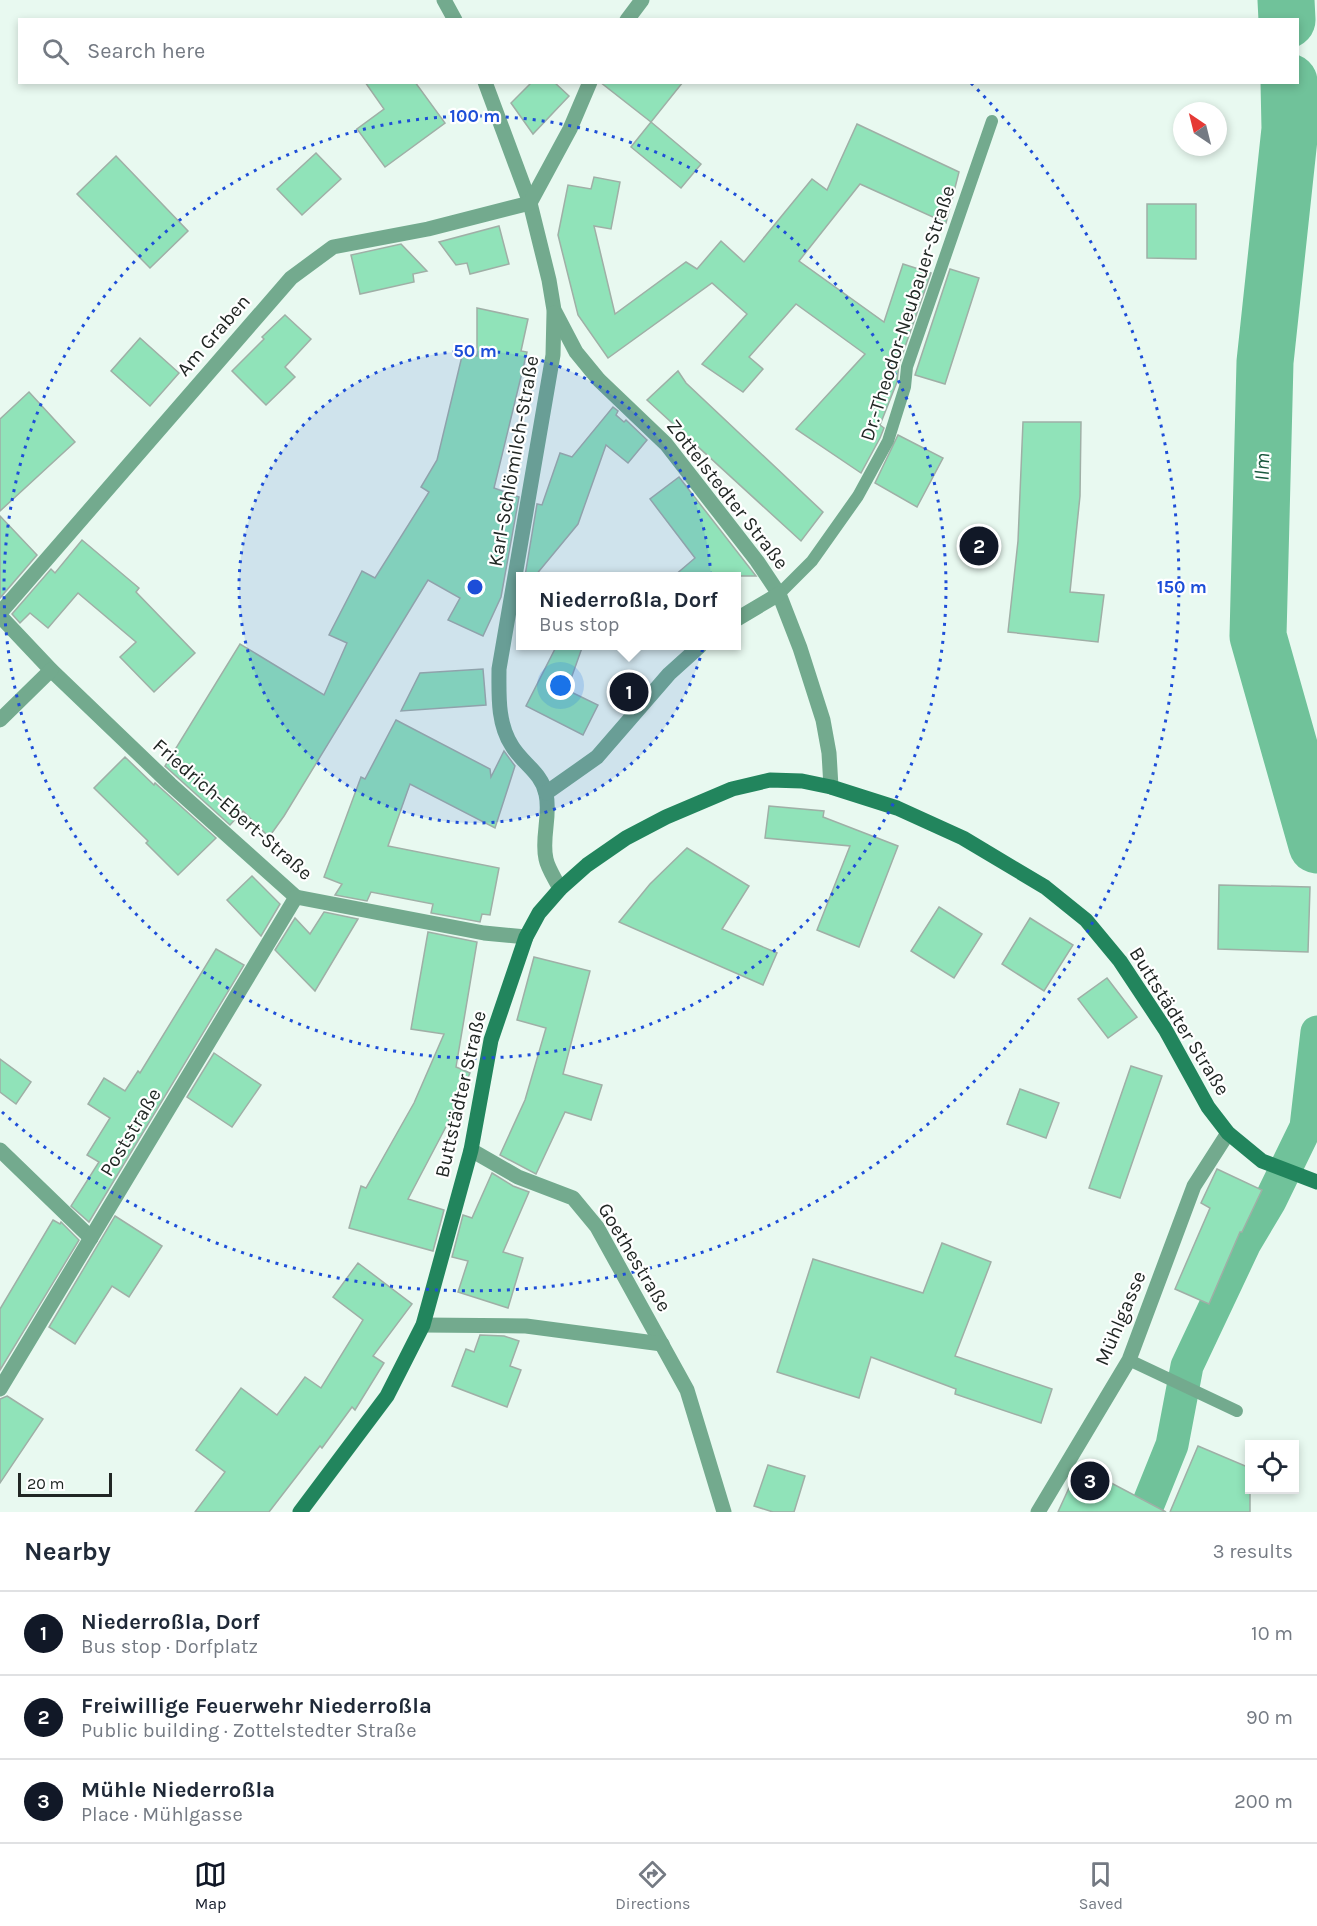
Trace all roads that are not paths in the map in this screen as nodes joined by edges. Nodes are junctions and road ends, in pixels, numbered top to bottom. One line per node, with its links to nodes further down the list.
1 (444, 0): 3 (street)
2 (642, 0): 4 (street)
3 (454, 18)
4 (628, 18)
5 (486, 84): 8 (street, Zottelstedter Straße)
6 (589, 84): 8 (street)
7 (992, 121): 10 (lane, Dr.-Theodor-Neubauer-Straße)
8 (530, 203): 9 (street, Zottelstedter Straße); 11 (street, Am Graben)
9 (554, 310): 10 (street, Zottelstedter Straße); 17 (street, Karl-Schlömilch-Straße)
10 (779, 594): 12 (street); 16 (street, Zottelstedter Straße)
11 (0, 614): 14 (street, Friedrich-Ebert-Straße)
12 (741, 617)
13 (695, 650): 17 (street)
14 (51, 670): 15 (street); 19 (street, Friedrich-Ebert-Straße)
15 (0, 720)
16 (831, 787): 18 (main road, Buttstädter Straße); 21 (main road, Buttstädter Straße)
17 (546, 793): 18 (street, Karl-Schlömilch-Straße)
18 (560, 889): 20 (main road, Buttstädter Straße)
19 (296, 897): 20 (street, Friedrich-Ebert-Straße); 25 (street, Poststraße)
20 (526, 938): 23 (main road, Buttstädter Straße)
21 (1228, 1134): 24 (main road, Buttstädter Straße); 28 (street, Mühlgasse)
22 (0, 1150): 25 (street)
23 (471, 1150): 26 (main road, Buttstädter Straße); 27 (street, Goethestraße)
24 (1317, 1182)
25 (91, 1238): 29 (street, Poststraße)
26 (423, 1325): 27 (street, Goethestraße); 31 (main road, Buttstädter Straße)
27 (663, 1344): 32 (street, Goethestraße)
28 (1129, 1360): 30 (lane); 33 (street, Mühlgasse)
29 (0, 1389)
30 (1237, 1411)
31 (300, 1512)
32 (724, 1512)
33 (1038, 1512)

